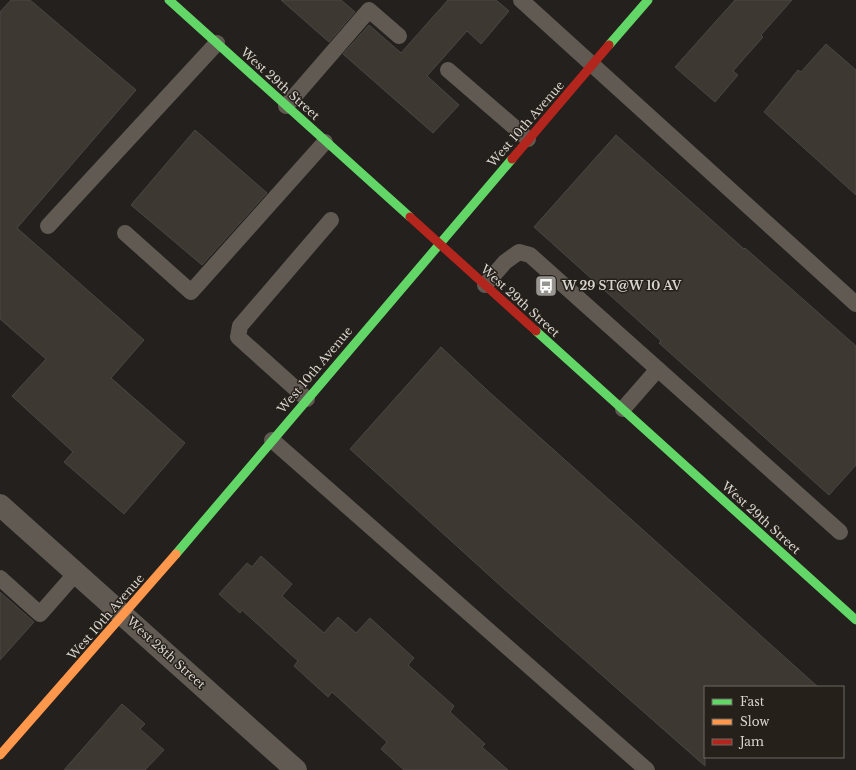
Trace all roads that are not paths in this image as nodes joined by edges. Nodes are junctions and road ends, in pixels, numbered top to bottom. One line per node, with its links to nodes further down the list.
1 (169, 0): 5 (street, West 29th Street)
2 (521, 0): 6 (lane)
3 (648, 0): 6 (street, West 10th Avenue)
4 (399, 36): 8 (lane)
5 (217, 43): 8 (street, West 29th Street); 12 (lane)
6 (591, 66): 9 (street, West 10th Avenue); 16 (lane)
7 (448, 70): 9 (lane)
8 (286, 106): 10 (street, West 29th Street)
9 (528, 140): 14 (street, West 10th Avenue)
10 (325, 142): 13 (lane); 14 (street, West 29th Street)
11 (331, 220): 18 (lane)
12 (48, 226)
13 (125, 233)
14 (438, 243): 15 (street, West 29th Street); 18 (street, West 10th Avenue)
15 (485, 285): 17 (lane); 19 (street, West 29th Street)
16 (856, 304)
17 (658, 369): 19 (lane); 22 (lane)
18 (307, 399): 20 (street, West 10th Avenue)
19 (622, 409): 26 (street, West 29th Street)
20 (272, 440): 25 (street, West 10th Avenue); 29 (lane)
21 (0, 505): 23 (street, West 28th Street)
22 (840, 532)
23 (76, 572): 24 (lane); 25 (street, West 28th Street)
24 (0, 578)
25 (124, 616): 27 (street, West 10th Avenue); 28 (street, West 28th Street)
26 (856, 620)
27 (0, 755)
28 (296, 770)
29 (647, 770)

